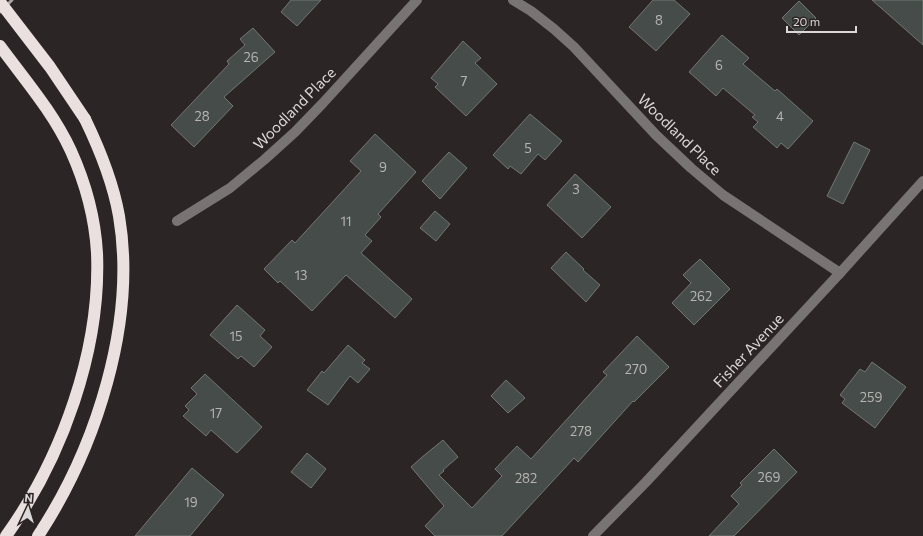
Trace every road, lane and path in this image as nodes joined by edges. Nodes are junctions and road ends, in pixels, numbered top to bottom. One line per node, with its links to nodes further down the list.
1 (417, 0): 6 (street, Woodland Place)
2 (513, 0): 7 (street, Woodland Place)
3 (0, 2): 9 (highway, bridge)
4 (0, 46): 8 (highway)
5 (922, 185): 7 (street, Fisher Avenue)
6 (176, 221)
7 (840, 273): 10 (street, Fisher Avenue)
8 (6, 536)
9 (38, 536)
10 (593, 536)

